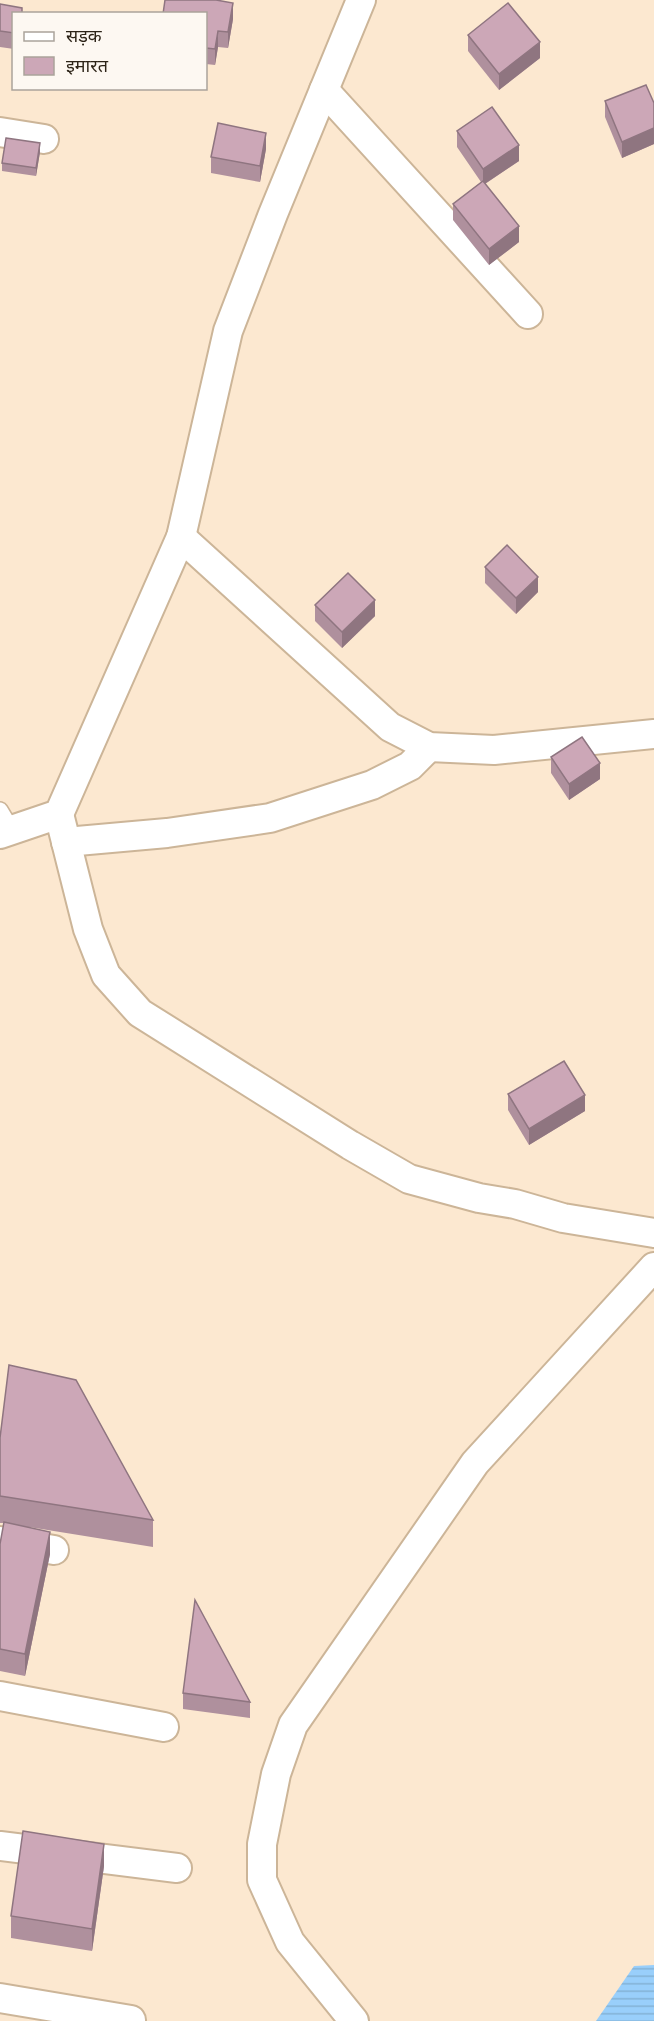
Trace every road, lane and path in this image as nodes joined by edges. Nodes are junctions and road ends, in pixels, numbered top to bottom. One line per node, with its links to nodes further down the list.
1 (361, 0): 2 (street)
2 (324, 90): 5 (street); 6 (street)
3 (0, 132): 4 (street)
4 (44, 139)
5 (528, 314)
6 (181, 537): 8 (street); 9 (street)
7 (654, 734): 8 (street)
8 (429, 747): 11 (street)
9 (59, 814): 10 (street); 11 (street)
10 (4, 824)
11 (66, 842): 12 (street)
12 (654, 1233)
13 (654, 1267): 22 (street)
14 (0, 1541): 15 (street)
15 (54, 1550)
16 (0, 1696): 17 (street)
17 (164, 1727)
18 (0, 1846): 19 (street)
19 (177, 1868)
20 (0, 1998): 21 (street)
21 (131, 2020)
22 (354, 2021)

